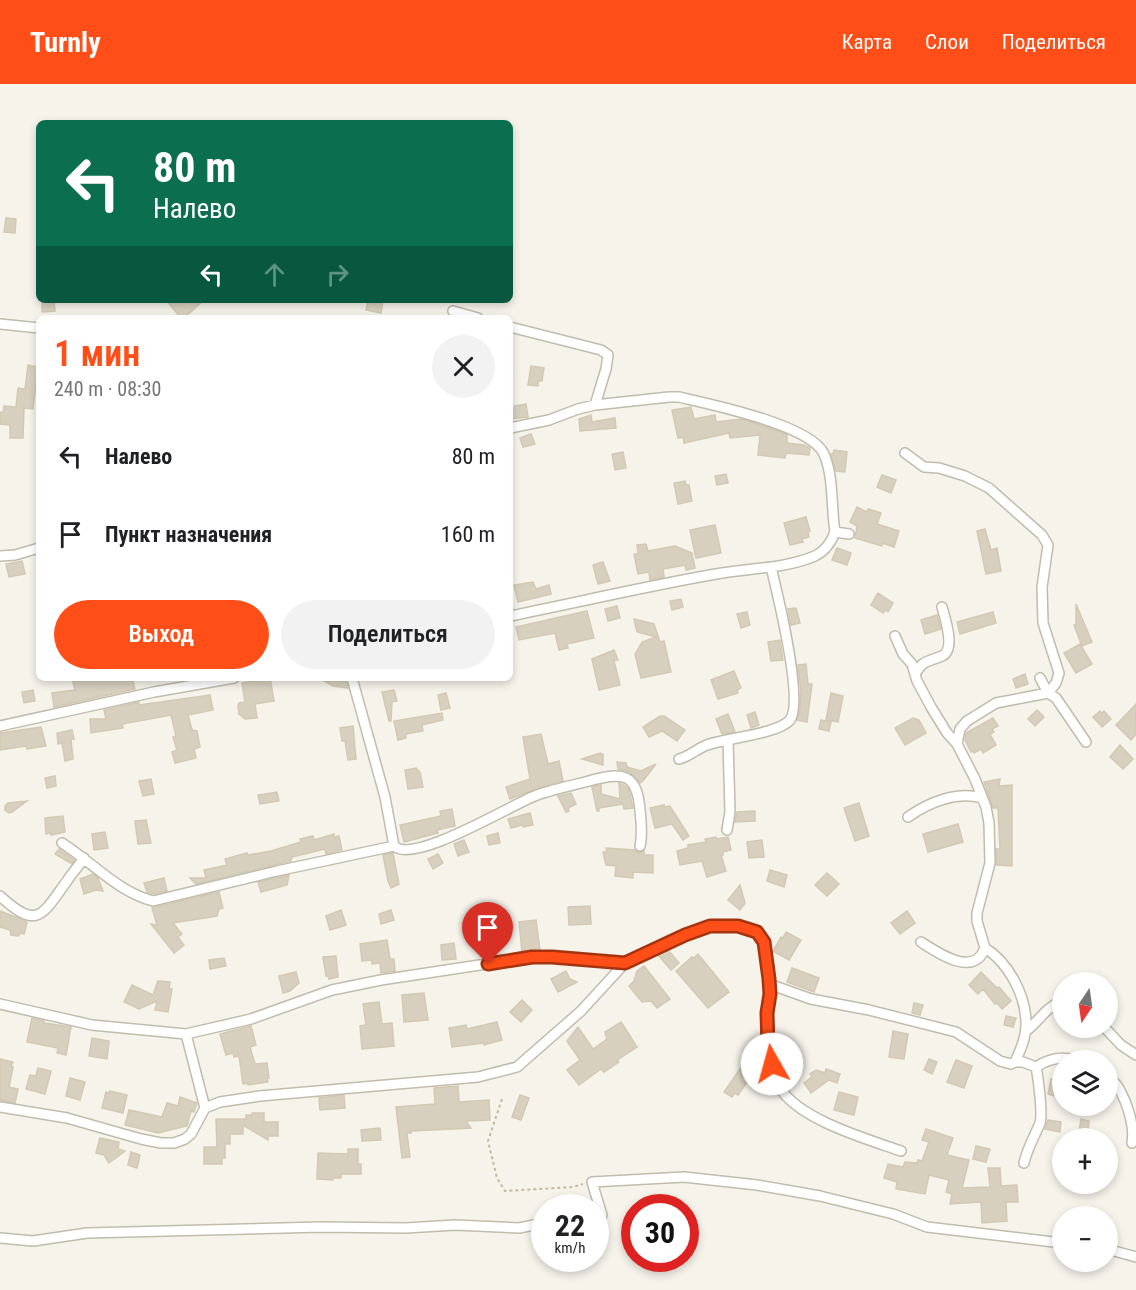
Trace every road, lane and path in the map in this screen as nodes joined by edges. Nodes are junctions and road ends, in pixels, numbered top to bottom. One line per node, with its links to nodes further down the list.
1 (453, 311): 2 (street)
2 (467, 315)
3 (0, 324): 4 (street)
4 (36, 328)
5 (513, 328): 6 (street)
6 (595, 405): 7 (street); 9 (street)
7 (513, 427)
8 (905, 453): 21 (street)
9 (835, 532): 10 (street); 13 (street)
10 (849, 534)
11 (36, 549): 12 (street)
12 (0, 556)
13 (771, 567): 15 (street); 23 (street)
14 (942, 607): 17 (street)
15 (513, 615)
16 (895, 636): 17 (street)
17 (915, 674): 25 (street)
18 (1040, 678): 21 (street)
19 (217, 681): 22 (street)
20 (353, 681): 31 (street)
21 (1048, 693): 24 (street); 25 (street)
22 (0, 726)
23 (728, 740): 26 (street); 29 (street)
24 (1086, 742)
25 (957, 744): 27 (street)
26 (679, 759)
27 (982, 798): 28 (street); 38 (street)
28 (908, 816)
29 (727, 830)
30 (62, 843): 34 (street)
31 (394, 846): 33 (street); 34 (street)
32 (640, 846): 33 (street)
33 (406, 851): 35 (street)
34 (84, 858): 36 (street)
35 (398, 859)
36 (0, 896)
37 (921, 942): 38 (street)
38 (985, 948): 43 (street)
39 (625, 963): 40 (street); 44 (street); 53 (street)
40 (769, 984): 48 (street); 55 (street)
41 (0, 1004): 44 (street)
42 (1052, 1007): 43 (street)
43 (1026, 1031): 48 (street)
44 (186, 1034): 53 (street)
45 (1114, 1038): 46 (street)
46 (1136, 1055)
47 (1052, 1060): 49 (street)
48 (1015, 1062): 49 (street)
49 (1036, 1067): 56 (street)
50 (1118, 1085): 54 (street)
51 (502, 1099): 57 (path)
52 (0, 1107): 53 (street)
53 (205, 1108)
54 (1132, 1143)
55 (901, 1151)
56 (1024, 1163)
57 (592, 1182): 58 (street); 61 (street)
58 (596, 1194)
59 (531, 1226): 60 (street)
60 (0, 1238)
61 (1052, 1242)
62 (1118, 1252): 63 (street)
63 (1136, 1257)

